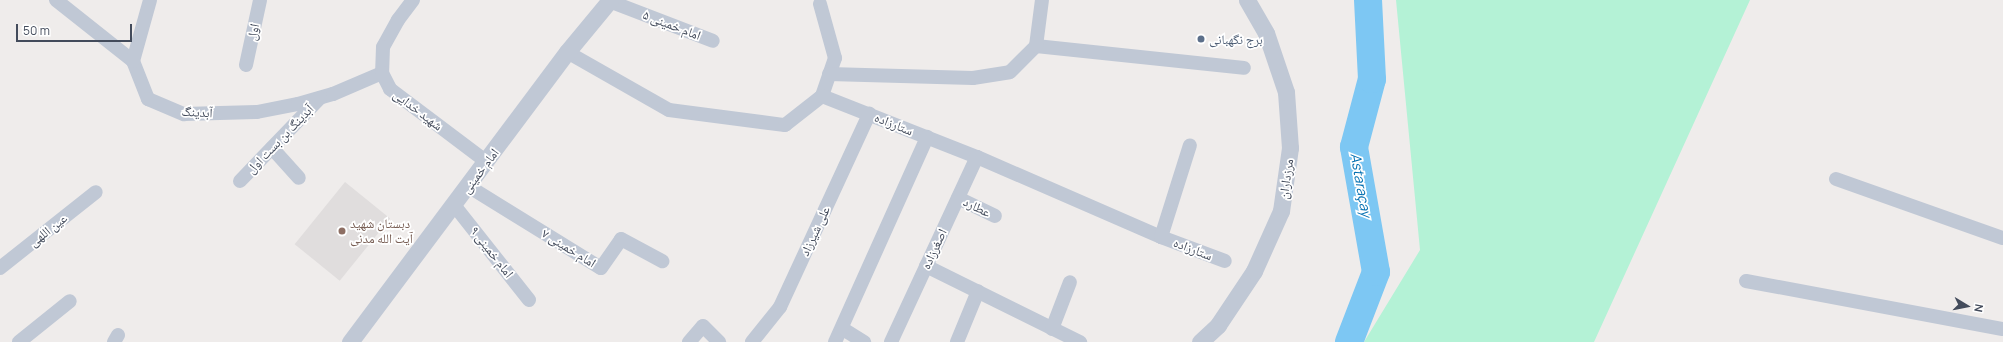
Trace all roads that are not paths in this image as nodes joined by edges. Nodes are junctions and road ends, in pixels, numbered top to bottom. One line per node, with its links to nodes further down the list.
1 (56, 0): 12 (street)
2 (150, 0): 12 (street)
3 (260, 0): 13 (street, اول)
4 (413, 0): 15 (street)
5 (609, 0): 9 (street, امام خمینی ۵); 11 (street, امام خمینی)
6 (1042, 0): 10 (street)
7 (1247, 0): 57 (street, مرزداران)
8 (820, 4): 16 (street)
9 (713, 41)
10 (1036, 46): 14 (street); 16 (street)
11 (567, 52): 17 (street); 24 (street, امام خمینی)
12 (133, 61): 18 (street, آبدینگ)
13 (246, 65)
14 (1244, 68)
15 (382, 73): 18 (street, آبدینگ); 24 (street, شهید خدایی)
16 (830, 74): 17 (street)
17 (822, 96): 19 (street, ستارزاده)
18 (320, 98): 22 (street, آبدینگ بن بست اول)
19 (869, 114): 20 (street, ستارزاده); 51 (street, علی شیرزاد)
20 (927, 137): 23 (street, ستارزاده); 44 (street)
21 (1190, 145): 33 (street)
22 (272, 148): 25 (street); 27 (street, آبدینگ بن بست اول)
23 (977, 157): 30 (street, اصغرزاده); 33 (street, ستارزاده)
24 (487, 162): 28 (street, امام خمینی)
25 (298, 178)
26 (1836, 179): 34 (street)
27 (240, 181)
28 (468, 186): 31 (street, امام خمینی); 35 (street, امام خمینی ۷)
29 (96, 192): 38 (street, عین اللهی)
30 (958, 198): 32 (street, عطارد); 37 (street, اصغرزاده)
31 (454, 205): 42 (street, امام خمینی ۹); 48 (street, امام خمینی)
32 (995, 216)
33 (1161, 237): 36 (street, ستارزاده)
34 (2003, 238)
35 (662, 261)
36 (1225, 261)
37 (926, 266): 41 (street); 54 (street, اصغرزاده)
38 (0, 268)
39 (1746, 280): 46 (street)
40 (1070, 282): 45 (street)
41 (978, 291): 45 (street); 55 (street)
42 (529, 300)
43 (70, 301): 47 (street)
44 (842, 329): 52 (street); 53 (street)
45 (1052, 329): 56 (street)
46 (2003, 329)
47 (19, 342)
48 (350, 342)
49 (689, 342): 50 (street)
50 (719, 342)
51 (752, 342)
52 (835, 342)
53 (864, 342)
54 (891, 342)
55 (957, 342)
56 (1080, 342)
57 (1200, 342)

